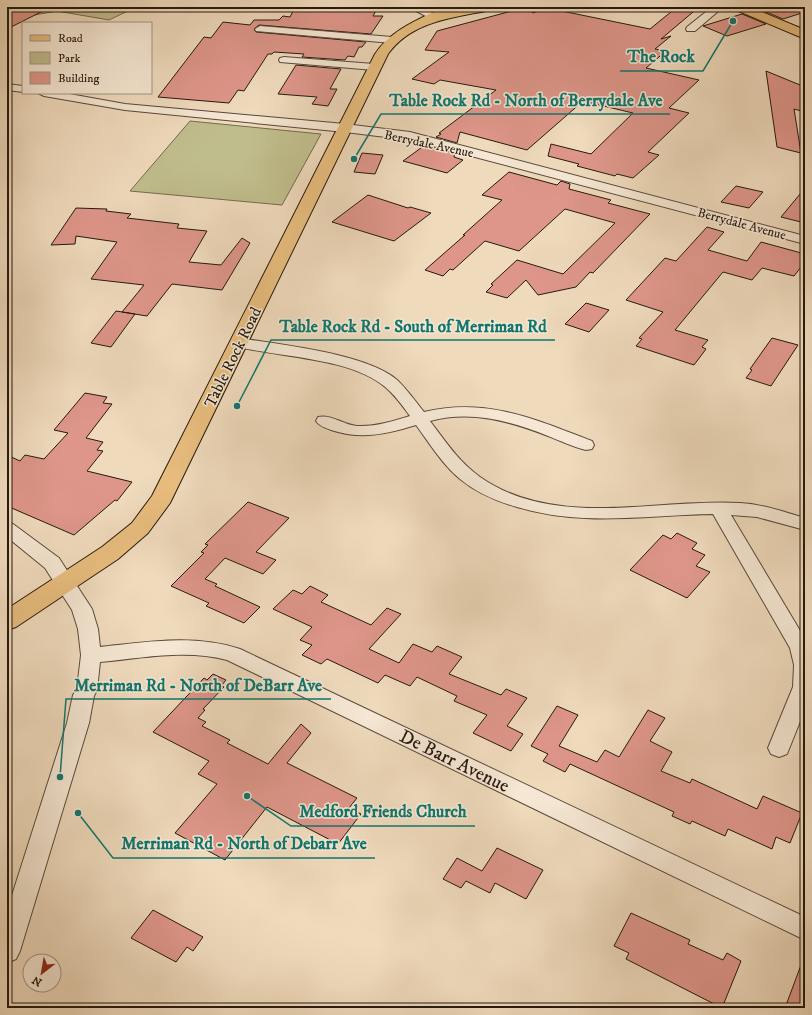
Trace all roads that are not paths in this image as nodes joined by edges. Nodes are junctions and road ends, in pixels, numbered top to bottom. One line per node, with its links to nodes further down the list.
1 (414, 7): 6 (street)
2 (455, 7): 6 (main road)
3 (486, 7): 6 (main road)
4 (718, 7): 8 (street)
5 (740, 7): 9 (main road)
6 (435, 17): 10 (main road, Table Rock Road)
7 (260, 29): 10 (street)
8 (691, 29)
9 (805, 35)
10 (392, 40): 12 (main road, Table Rock Road)
11 (284, 60): 12 (street)
12 (374, 67): 16 (main road, Table Rock Road)
13 (7, 87): 14 (street)
14 (22, 89)
15 (50, 94): 16 (street, Berrydale Avenue)
16 (345, 128): 17 (street, Berrydale Avenue); 18 (main road, Table Rock Road)
17 (805, 240)
18 (238, 343): 19 (street); 25 (main road, Table Rock Road)
19 (420, 419): 20 (street); 21 (street); 22 (street)
20 (324, 421)
21 (586, 445)
22 (719, 509): 23 (street); 28 (street)
23 (805, 524)
24 (7, 528): 25 (street)
25 (66, 584): 26 (main road, Table Rock Road); 27 (street)
26 (7, 621)
27 (91, 655): 29 (street, De Barr Avenue); 30 (street)
28 (779, 748)
29 (805, 929)
30 (7, 951)

